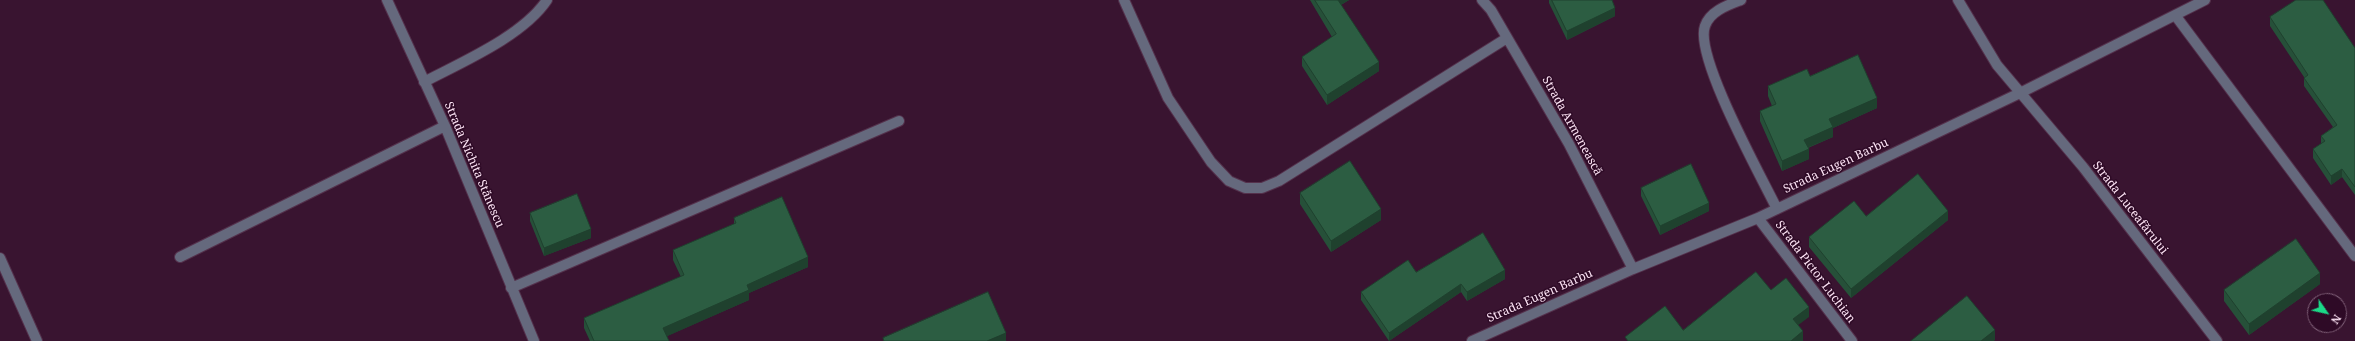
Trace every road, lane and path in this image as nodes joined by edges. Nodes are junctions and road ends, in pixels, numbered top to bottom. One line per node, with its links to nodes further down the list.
1 (387, 0): 10 (street, Strada Nichita Stănescu)
2 (547, 0): 10 (street)
3 (1124, 0): 9 (street)
4 (1482, 0): 9 (street, Strada Armenească)
5 (1741, 0): 14 (street)
6 (1958, 0): 11 (street, Strada Luceafărului)
7 (2205, 0): 8 (street, Strada Eugen Barbu)
8 (2175, 15): 11 (street, Strada Eugen Barbu); 16 (street)
9 (1507, 38): 19 (street, Strada Armenească)
10 (424, 82): 13 (street, Strada Nichita Stănescu)
11 (2020, 93): 14 (street, Strada Eugen Barbu); 25 (street, Strada Luceafărului)
12 (899, 121): 20 (street)
13 (445, 126): 17 (street); 20 (street, Strada Nichita Stănescu)
14 (1777, 209): 15 (street, Strada Eugen Barbu)
15 (1758, 218): 19 (street, Strada Eugen Barbu); 24 (street, Strada Pictor Luchian)
16 (2355, 256)
17 (180, 257)
18 (0, 258): 21 (street)
19 (1633, 269): 23 (street, Strada Eugen Barbu)
20 (511, 288): 22 (street, Strada Nichita Stănescu)
21 (37, 341)
22 (534, 341)
23 (1472, 341)
24 (1852, 341)
25 (2217, 341)

